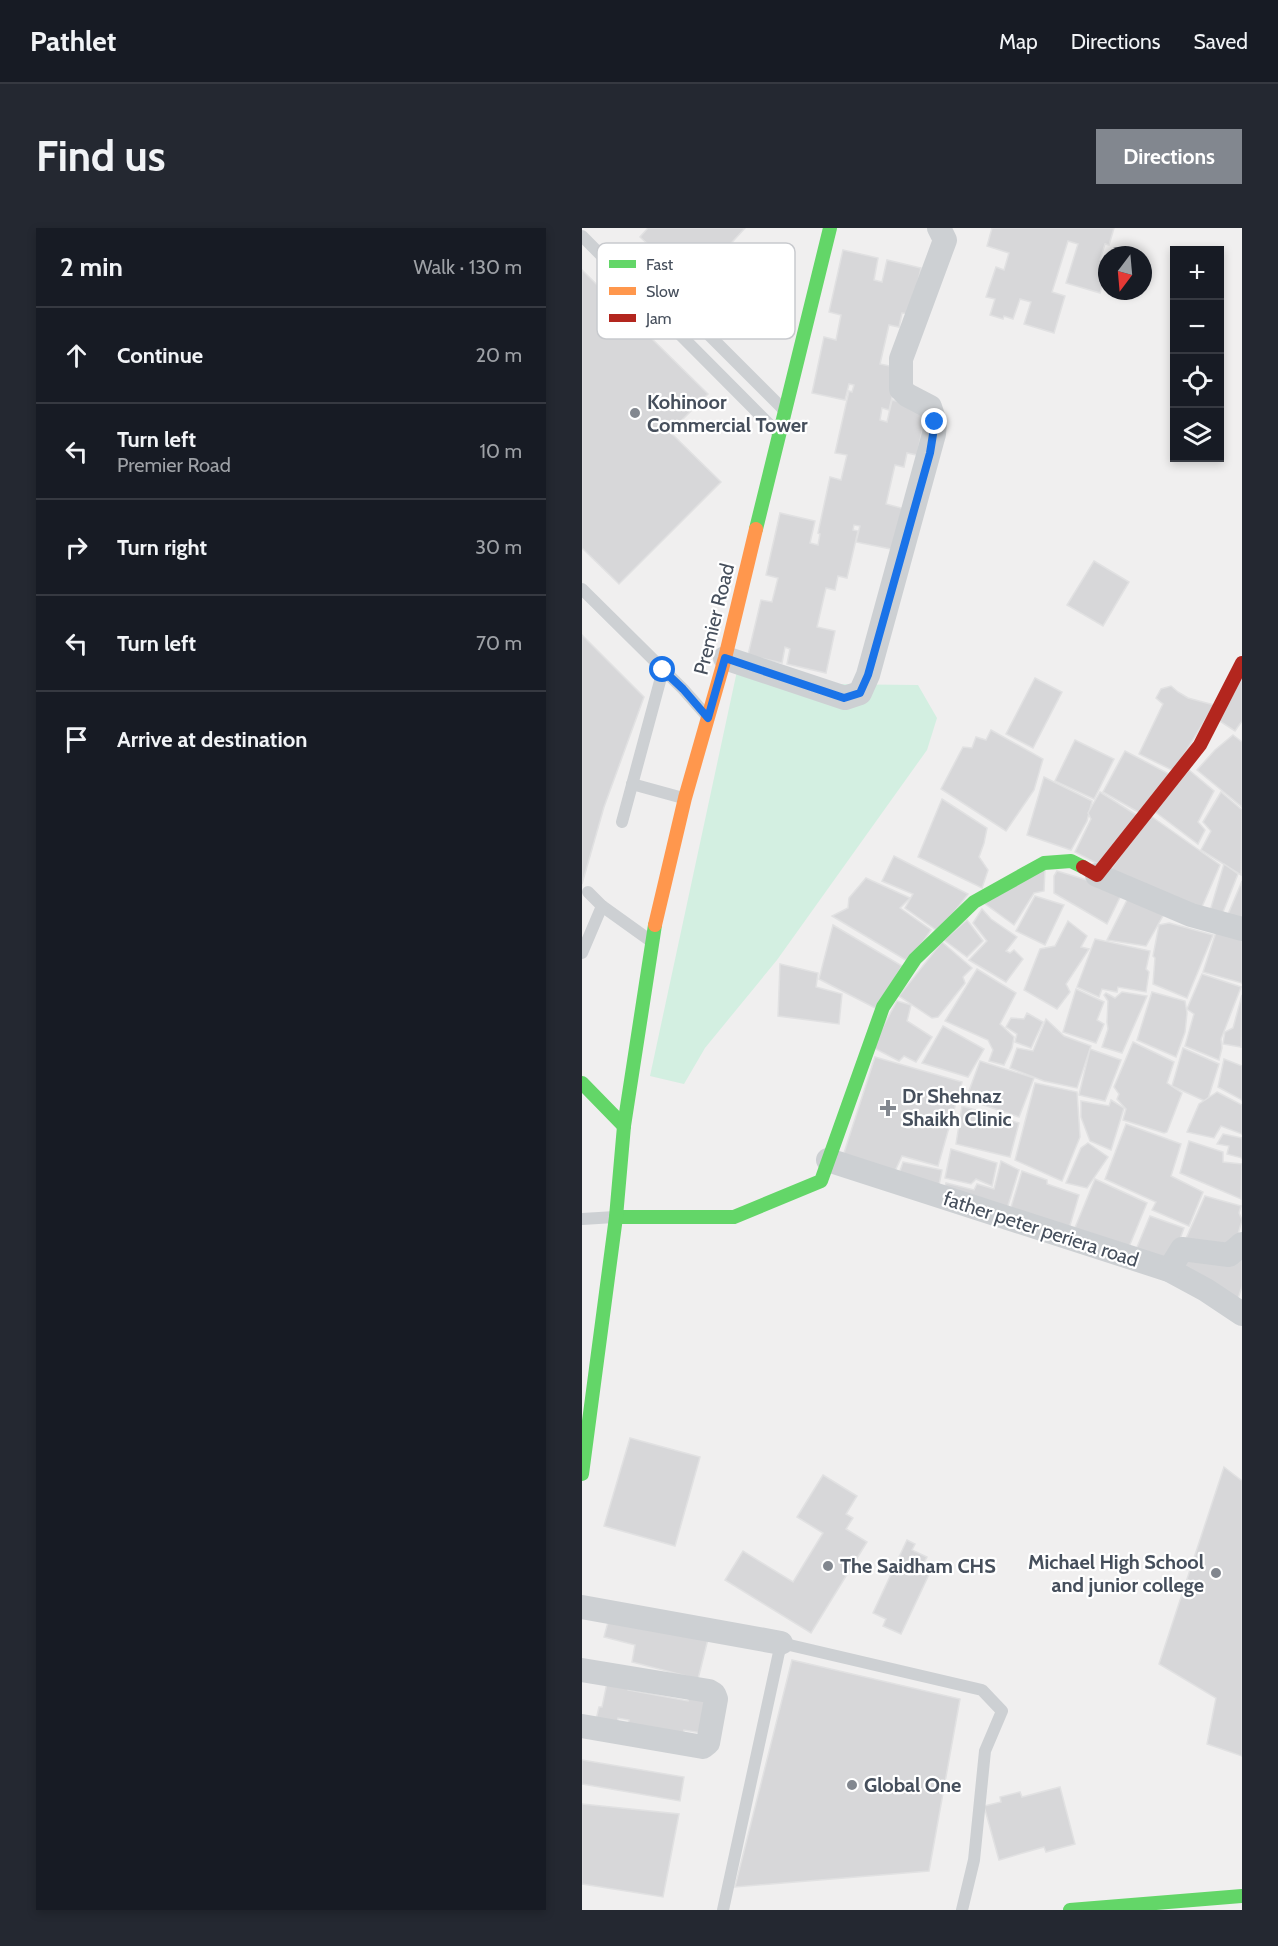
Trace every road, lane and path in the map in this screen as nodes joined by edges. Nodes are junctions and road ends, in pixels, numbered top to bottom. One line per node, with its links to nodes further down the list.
1 (830, 228): 7 (street, Premier Road)
2 (939, 228): 10 (street)
3 (582, 236): 4 (lane)
4 (597, 251)
5 (684, 339): 8 (lane)
6 (713, 339): 7 (lane)
7 (786, 411): 8 (street, Premier Road)
8 (779, 435): 10 (street, Premier Road)
9 (582, 588): 12 (lane)
10 (725, 658): 13 (street, Premier Road)
11 (1242, 663): 17 (street)
12 (663, 670): 13 (lane); 14 (lane)
13 (708, 718): 15 (street, Premier Road)
14 (632, 784): 15 (lane); 16 (lane)
15 (685, 798): 21 (street, Premier Road)
16 (622, 822)
17 (1097, 875): 20 (street); 25 (street)
18 (588, 892): 19 (lane)
19 (602, 906): 21 (lane); 22 (lane)
20 (1242, 929)
21 (651, 941): 24 (street, Premier Road)
22 (582, 953)
23 (582, 1083): 24 (street)
24 (624, 1126): 26 (street)
25 (828, 1160): 26 (street); 29 (street, father peter periera road)
26 (616, 1216): 27 (lane); 31 (street)
27 (582, 1219)
28 (1242, 1244): 29 (street)
29 (1169, 1270): 30 (street, father peter periera road)
30 (1242, 1314)
31 (582, 1474)
32 (582, 1607): 33 (street)
33 (781, 1643): 37 (lane); 38 (lane)
34 (582, 1670): 35 (street)
35 (582, 1726)
36 (1242, 1896): 39 (street)
37 (723, 1910)
38 (962, 1910)
39 (1070, 1910)

